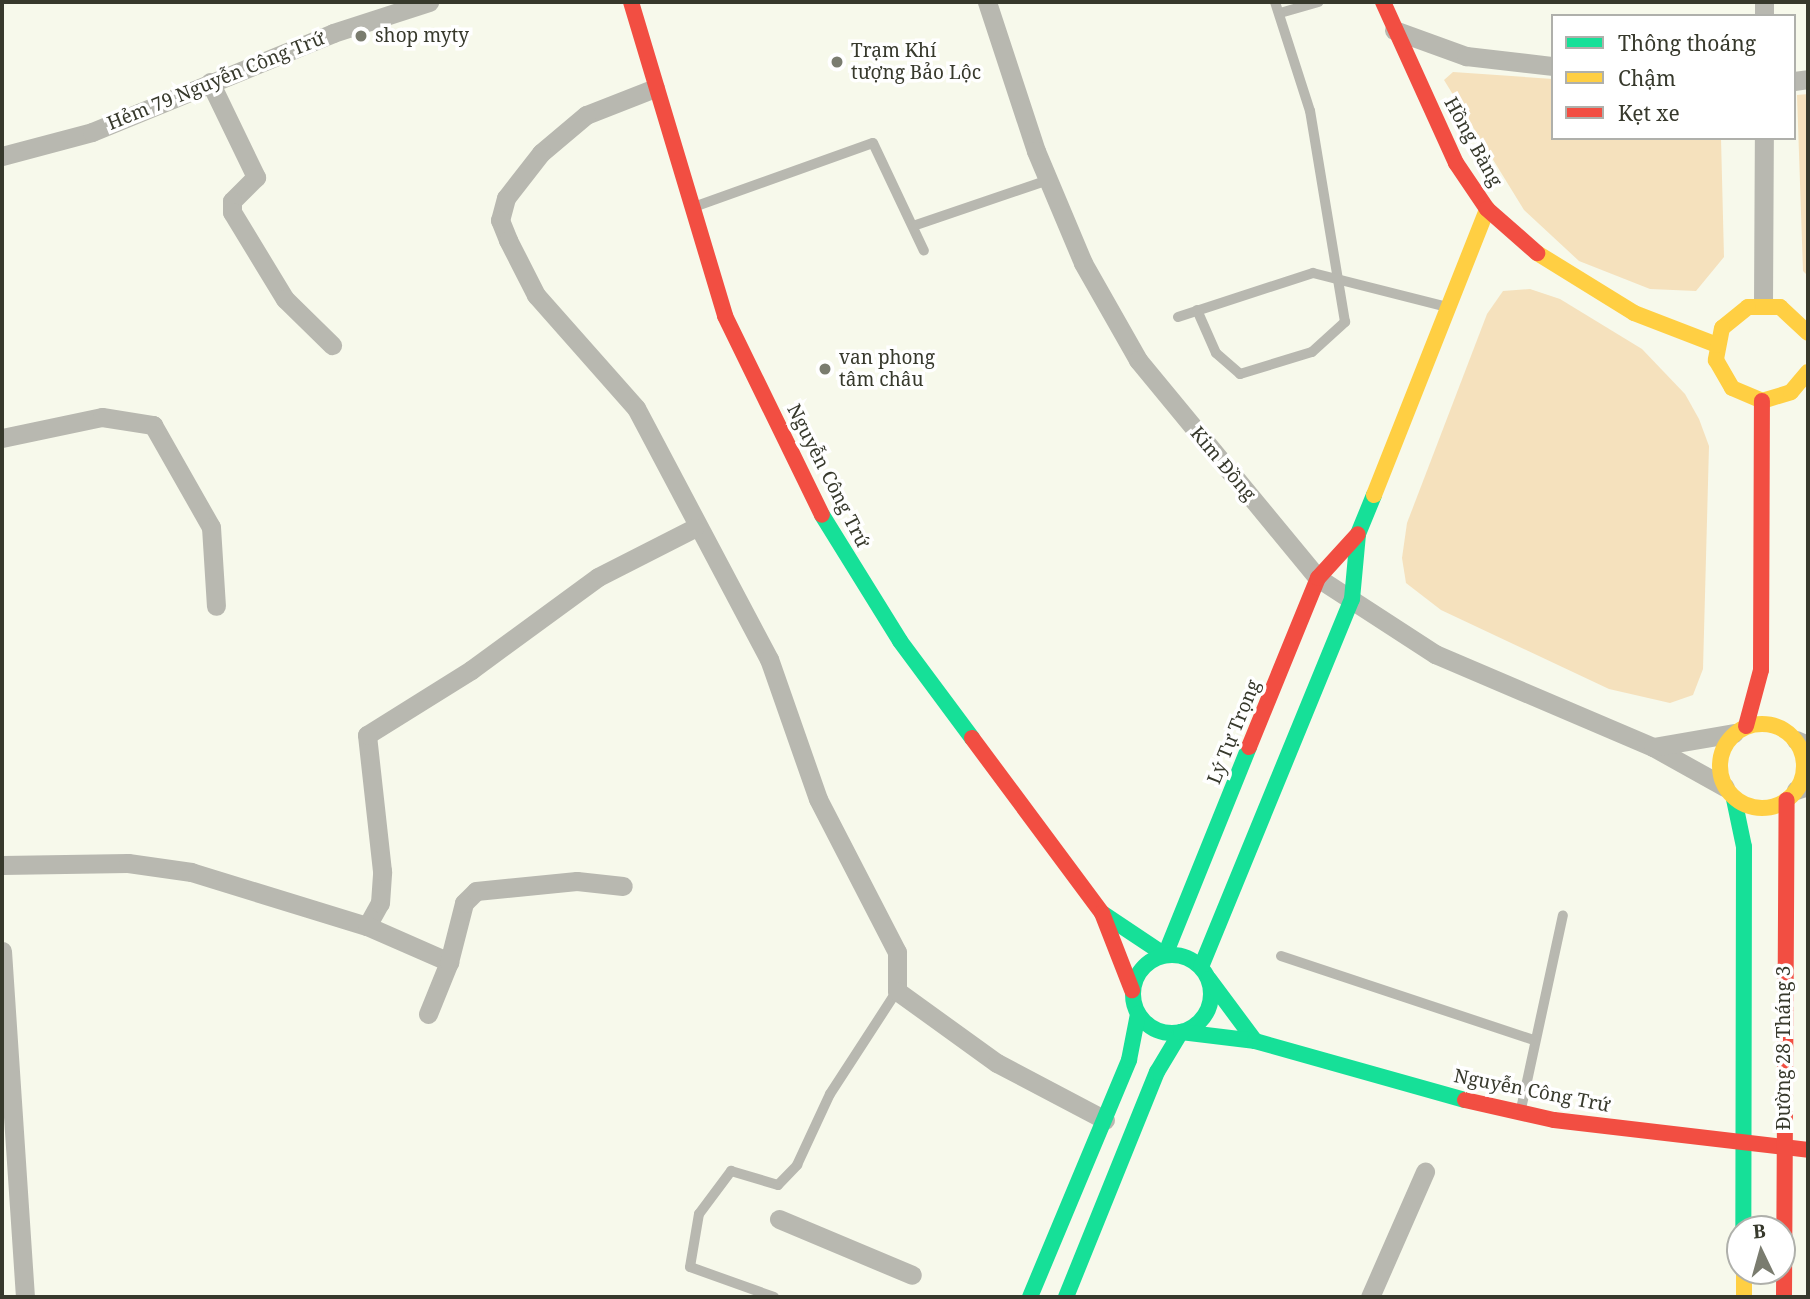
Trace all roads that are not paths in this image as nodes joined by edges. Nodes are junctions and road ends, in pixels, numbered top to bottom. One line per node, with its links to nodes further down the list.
1 (429, 2): 10 (street, Hẻm 79 Nguyễn Công Trứ)
2 (631, 2): 11 (street, Nguyễn Công Trứ)
3 (987, 2): 14 (street, Kim Đồng)
4 (1275, 2): 7 (lane)
5 (1318, 2): 7 (lane)
6 (1383, 2): 8 (street, Hồng Bàng)
7 (1280, 13): 19 (lane)
8 (1394, 30): 9 (street); 16 (street, Hồng Bàng)
9 (1551, 66)
10 (210, 82): 13 (street, Hẻm 79 Nguyễn Công Trứ); 25 (street)
11 (655, 88): 15 (street, Nguyễn Công Trứ); 30 (street)
12 (1764, 140): 20 (street)
13 (2, 156)
14 (1048, 180): 17 (lane); 32 (street, Kim Đồng)
15 (688, 209): 17 (lane); 44 (street, Nguyễn Công Trứ)
16 (1487, 209): 21 (street, Lý Tự Trọng); 26 (street, Hồng Bàng)
17 (916, 225): 18 (lane)
18 (925, 251)
19 (1342, 277): 21 (lane); 22 (lane); 22 (lane)
20 (1763, 304): 24 (street); 26 (street)
21 (1448, 307): 31 (street, Lý Tự Trọng)
22 (1197, 310): 23 (lane)
23 (1178, 317)
24 (1808, 332)
25 (332, 345)
26 (1717, 345): 28 (street)
27 (1808, 372): 28 (street)
28 (1762, 401): 35 (street)
29 (2, 438): 34 (street)
30 (694, 528): 46 (street); 53 (street)
31 (1358, 534): 32 (street, Lý Tự Trọng); 33 (street, Lý Tự Trọng)
32 (1318, 578): 33 (street, Kim Đồng); 48 (street, Lý Tự Trọng)
33 (1352, 599): 39 (street, Kim Đồng); 51 (street, Lý Tự Trọng)
34 (216, 606)
35 (1761, 670): 36 (street); 37 (street)
36 (1774, 725): 37 (street); 38 (street)
37 (1740, 729): 39 (street); 41 (street)
38 (1802, 742): 40 (street)
39 (1653, 747): 41 (street, Kim Đồng)
40 (1797, 792): 41 (street); 63 (street, Đường 28 Tháng 3)
41 (1730, 793): 62 (street, Đường 28 Tháng 3)
42 (2, 865): 46 (street)
43 (623, 886): 50 (street)
44 (1102, 913): 48 (street, Nguyễn Công Trứ); 52 (street, Nguyễn Công Trứ)
45 (1563, 915): 57 (lane)
46 (367, 926): 50 (street)
47 (2, 951): 59 (street)
48 (1165, 955): 51 (street); 52 (street)
49 (1282, 956): 57 (lane)
50 (449, 962): 54 (street)
51 (1205, 973): 56 (street); 58 (street)
52 (1132, 989): 55 (street)
53 (897, 991): 61 (street); 70 (lane)
54 (428, 1014)
55 (1138, 1014): 56 (street); 61 (street)
56 (1181, 1032): 58 (street, Nguyễn Công Trứ); 72 (street)
57 (1534, 1040): 60 (lane)
58 (1255, 1041): 60 (street, Nguyễn Công Trứ)
59 (6, 1084): 69 (street)
60 (1521, 1113): 62 (street, Nguyễn Công Trứ)
61 (1105, 1120): 71 (street)
62 (1743, 1146): 63 (street, Nguyễn Công Trứ); 66 (street, Đường 28 Tháng 3)
63 (1784, 1149): 64 (street, Nguyễn Công Trứ); 74 (street, Đường 28 Tháng 3)
64 (1808, 1150)
65 (1424, 1172): 73 (street)
66 (1744, 1215)
67 (779, 1219): 68 (street)
68 (912, 1275)
69 (25, 1297)
70 (774, 1297)
71 (1030, 1297)
72 (1066, 1297)
73 (1370, 1297)
74 (1784, 1297)

